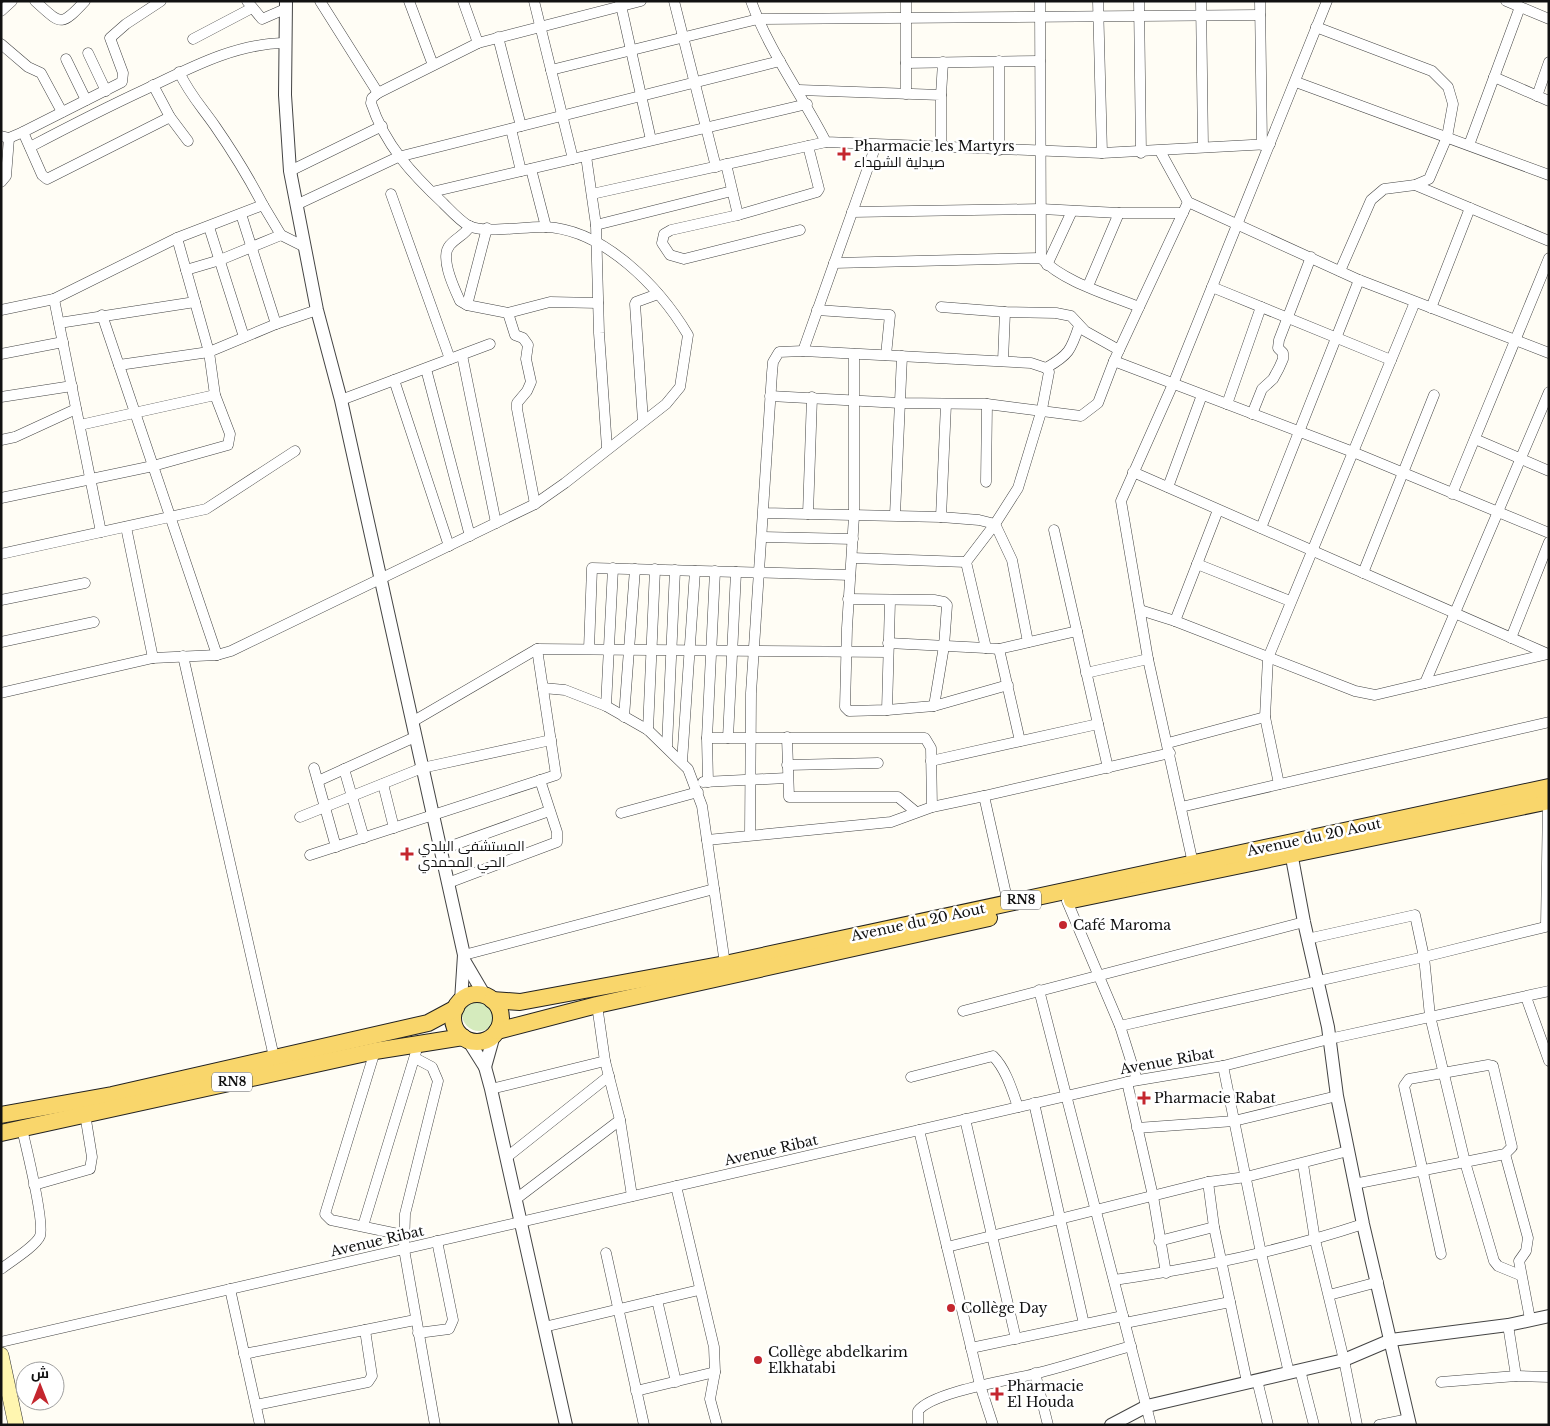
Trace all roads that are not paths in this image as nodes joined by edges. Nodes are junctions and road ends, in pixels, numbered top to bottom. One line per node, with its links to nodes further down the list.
1 (12, 1): 24 (street)
2 (35, 1): 3 (street)
3 (85, 1)
4 (161, 1): 58 (street)
5 (320, 1): 59 (street)
6 (410, 1): 50 (street)
7 (534, 1): 33 (street)
8 (641, 1): 20 (street)
9 (674, 1): 36 (street)
10 (751, 1): 31 (street)
11 (906, 1): 30 (street)
12 (1040, 1): 29 (street)
13 (1098, 1): 27 (street)
14 (1139, 1): 28 (street)
15 (1201, 1): 25 (street)
16 (1260, 1): 26 (street)
17 (1327, 1): 34 (street)
18 (1506, 1): 23 (street)
19 (465, 2): 39 (street)
20 (620, 4): 33 (street); 41 (street)
21 (250, 5): 22 (street); 37 (street)
22 (286, 5): 38 (street)
23 (1525, 6): 32 (street); 53 (street)
24 (1, 12)
25 (1201, 15): 26 (street); 28 (street); 86 (street)
26 (1260, 15): 80 (street)
27 (1098, 16): 28 (street); 29 (street); 90 (street)
28 (1140, 16): 91 (street)
29 (1040, 17): 30 (street); 46 (street)
30 (906, 18): 31 (street); 49 (street)
31 (758, 19): 36 (street); 44 (street)
32 (1549, 19)
33 (540, 26): 35 (street); 51 (street)
34 (1316, 27): 54 (street); 76 (street)
35 (498, 37): 39 (street); 71 (street)
36 (683, 37): 41 (street); 55 (street)
37 (193, 39)
38 (286, 43): 52 (street); 98 (street)
39 (478, 43): 50 (street)
40 (1, 44): 67 (street)
41 (631, 50): 51 (street); 62 (street)
42 (88, 53): 58 (street)
43 (66, 59): 64 (street)
44 (780, 61): 55 (street); 57 (street)
45 (999, 61): 46 (street); 47 (street); 87 (street)
46 (1040, 61): 89 (street)
47 (943, 62): 49 (street); 61 (street)
48 (1549, 62): 63 (street)
49 (906, 63): 60 (street)
50 (433, 65): 59 (street)
51 (551, 70): 68 (street)
52 (179, 72): 56 (street); 107 (street)
53 (1494, 76): 63 (street); 83 (street)
54 (1296, 82): 76 (street); 80 (street)
55 (695, 83): 62 (street); 72 (street)
56 (153, 85): 69 (street); 84 (street)
57 (799, 90): 60 (street); 66 (street)
58 (106, 91): 64 (street)
59 (378, 93): 70 (street)
60 (906, 94): 61 (street)
61 (941, 95): 85 (street)
62 (641, 96): 68 (street); 77 (street)
63 (1537, 96): 65 (street)
64 (86, 100): 67 (street)
65 (1549, 101)
66 (807, 104): 72 (street); 79 (street)
67 (62, 112): 74 (street)
68 (562, 116): 71 (street); 94 (street)
69 (170, 117): 78 (street); 84 (street)
70 (382, 126): 93 (street); 98 (street)
71 (521, 126): 73 (street)
72 (706, 128): 77 (street); 96 (street)
73 (511, 129): 93 (street); 97 (street)
74 (23, 132): 75 (street); 84 (street)
75 (5, 137): 100 (street)
76 (1447, 137): 83 (street); 101 (street)
77 (651, 140): 92 (street)
78 (188, 141)
79 (826, 142): 81 (street); 82 (street)
80 (1266, 144): 86 (street); 117 (street)
81 (876, 145): 85 (street); 112 (street)
82 (808, 146): 95 (street); 116 (street)
83 (1469, 146): 99 (street)
84 (30, 147)
85 (941, 147): 87 (street)
86 (1203, 147): 88 (street)
87 (999, 150): 89 (street)
88 (1160, 151): 91 (street); 106 (street)
89 (1041, 152): 90 (street); 110 (street)
90 (1102, 153): 91 (street)
91 (1141, 153)
92 (586, 156): 94 (street); 105 (street)
93 (398, 157): 103 (street); 108 (street)
94 (573, 159): 97 (street)
95 (726, 164): 96 (street); 102 (street)
96 (716, 167): 105 (street)
97 (526, 170): 103 (street); 121 (street)
98 (290, 171): 108 (street)
99 (1549, 175)
100 (1, 182)
101 (1415, 185): 109 (street); 136 (street)
102 (732, 191): 116 (street); 118 (street)
103 (432, 192): 119 (street)
104 (391, 194): 174 (street)
105 (592, 194): 118 (street)
106 (1188, 202): 113 (street); 117 (street)
107 (264, 205): 115 (street); 124 (street)
108 (296, 205): 128 (street)
109 (1470, 208): 127 (street); 149 (street)
110 (1041, 209): 111 (street); 112 (street); 133 (street)
111 (1072, 211): 114 (street); 133 (street)
112 (852, 212): 134 (street)
113 (1183, 212): 114 (street); 147 (street)
114 (1119, 213): 138 (street)
115 (241, 214): 120 (street); 129 (street)
116 (738, 215): 123 (street)
117 (1237, 224): 130 (street); 139 (street)
118 (596, 225): 126 (street)
119 (470, 226): 122 (street); 145 (street)
120 (209, 227): 125 (street); 132 (street)
121 (546, 227): 122 (street); 126 (street)
122 (487, 228): 145 (street)
123 (800, 230)
124 (281, 234): 128 (street); 129 (street)
125 (177, 238): 135 (street); 141 (street)
126 (596, 242): 140 (street); 143 (street)
127 (1549, 242)
128 (305, 247): 151 (street)
129 (252, 248): 132 (street); 158 (street)
130 (1311, 258): 136 (street); 156 (street)
131 (1549, 258): 162 (street)
132 (220, 260): 135 (street); 160 (street)
133 (1044, 262): 134 (street); 138 (street)
134 (834, 263): 152 (street)
135 (186, 270): 142 (street)
136 (1340, 271): 137 (street)
137 (1359, 280): 144 (street); 161 (street)
138 (1088, 286): 147 (street)
139 (1212, 287): 148 (street); 182 (street)
140 (658, 294): 201 (street); 201 (street)
141 (54, 299): 150 (street); 157 (street)
142 (195, 302): 155 (street); 167 (street)
143 (598, 302): 154 (street); 206 (street)
144 (1415, 302): 149 (street); 175 (street)
145 (467, 305): 154 (street)
146 (941, 307): 153 (street)
147 (1139, 307): 165 (street)
148 (1261, 307): 156 (street); 196 (street)
149 (1431, 308): 162 (street)
150 (1, 310)
151 (317, 310): 158 (street); 191 (street)
152 (817, 310): 166 (street); 172 (street)
153 (1005, 312): 159 (street); 176 (street)
154 (508, 313): 219 (street)
155 (102, 315): 157 (street); 178 (street)
156 (1289, 318): 161 (street); 200 (street)
157 (59, 323): 163 (street)
158 (276, 324): 160 (street)
159 (1079, 326): 165 (street); 180 (street)
160 (244, 337): 167 (street)
161 (1336, 337): 175 (street); 203 (street)
162 (1516, 340): 168 (street); 204 (street)
163 (63, 342): 169 (street); 183 (street)
164 (490, 344): 171 (street)
165 (1119, 350): 177 (street)
166 (803, 351): 170 (street); 188 (street)
167 (209, 352): 178 (street); 185 (street)
168 (1549, 353)
169 (1, 354)
170 (854, 354): 172 (street); 192 (street)
171 (462, 355): 174 (street); 228 (street)
172 (886, 355): 173 (street)
173 (902, 356): 176 (street); 193 (street)
174 (450, 359): 179 (street)
175 (1391, 360): 208 (street)
176 (1003, 361): 180 (street)
177 (1114, 361): 182 (street); 198 (street)
178 (119, 365): 199 (street)
179 (426, 368): 181 (street); 235 (street)
180 (1046, 368): 198 (street)
181 (394, 380): 191 (street); 239 (street)
182 (1173, 384): 186 (street); 212 (street)
183 (72, 386): 189 (street); 197 (street)
184 (1549, 392): 209 (street)
185 (215, 395): 199 (street); 210 (street)
186 (1202, 395): 196 (street); 216 (street)
187 (1434, 395): 213 (street)
188 (770, 396): 190 (street); 221 (street)
189 (1, 397)
190 (812, 397): 192 (street); 223 (street)
191 (340, 400): 255 (street)
192 (856, 400): 193 (street); 225 (street)
193 (900, 403): 194 (street); 224 (street)
194 (946, 404): 195 (street); 226 (street)
195 (987, 404): 198 (street); 215 (street)
196 (1226, 404): 200 (street)
197 (76, 409): 202 (street); 205 (street)
198 (1042, 409): 229 (street)
199 (135, 412): 202 (street); 210 (street)
200 (1252, 414): 203 (street)
201 (643, 421): 206 (street)
202 (80, 425): 214 (street)
203 (1298, 431): 208 (street); 231 (street)
204 (1474, 439): 209 (street); 217 (street)
205 (1, 440)
206 (607, 448): 219 (street)
207 (295, 451): 227 (street)
208 (1353, 452): 213 (street); 240 (street)
209 (1520, 459): 211 (street); 222 (street)
210 (153, 466): 214 (street); 227 (street)
211 (1549, 471)
212 (1133, 472): 216 (street); 261 (street)
213 (1402, 473): 217 (street); 253 (street)
214 (90, 478): 218 (street); 233 (street)
215 (986, 482)
216 (1168, 487): 220 (street)
217 (1452, 494): 222 (street)
218 (1, 498)
219 (535, 504): 228 (street)
220 (1218, 510): 231 (street); 244 (street)
221 (764, 512): 223 (street); 236 (street)
222 (1497, 512): 234 (street); 262 (street)
223 (808, 514): 225 (street)
224 (894, 515): 225 (street); 226 (street)
225 (854, 516): 237 (street)
226 (941, 517): 229 (street)
227 (171, 519): 230 (street); 285 (street)
228 (496, 523): 235 (street)
229 (995, 524): 243 (street); 268 (street)
230 (126, 528): 233 (street); 287 (street)
231 (1260, 528): 240 (street)
232 (1054, 530): 265 (street)
233 (101, 532): 241 (street)
234 (1549, 534)
235 (470, 536): 239 (street)
236 (762, 537): 237 (street); 252 (street)
237 (853, 539): 242 (street)
238 (1549, 542): 266 (street)
239 (449, 546): 255 (street)
240 (1312, 551): 253 (street); 260 (street)
241 (1, 554)
242 (852, 558): 243 (street); 254 (street)
243 (966, 562): 271 (street)
244 (1197, 564): 260 (street); 263 (street)
245 (613, 568): 246 (street); 273 (street); 275 (street)
246 (635, 569): 247 (street); 276 (street)
247 (655, 570): 248 (street); 277 (street)
248 (675, 570): 249 (street); 278 (street)
249 (695, 570): 250 (street); 279 (street)
250 (715, 571): 251 (street); 280 (street)
251 (736, 572): 252 (street); 281 (street)
252 (758, 572): 254 (street); 282 (street)
253 (1363, 573): 262 (street)
254 (850, 575): 257 (street)
255 (379, 579): 285 (street); 300 (street)
256 (85, 583): 258 (street)
257 (848, 599): 259 (street); 283 (street)
258 (1, 600)
259 (890, 601): 269 (street); 270 (street)
260 (1290, 601): 289 (street)
261 (1140, 610): 263 (street); 288 (street)
262 (1454, 613): 266 (street); 291 (street)
263 (1175, 621): 289 (street)
264 (94, 622): 267 (street)
265 (1077, 631): 268 (street); 290 (street)
266 (1511, 638): 284 (street)
267 (1, 642)
268 (1028, 642): 274 (street)
269 (944, 646): 270 (street); 271 (street); 296 (street)
270 (888, 647): 283 (street); 297 (street)
271 (986, 648): 274 (street)
272 (537, 649): 273 (street); 293 (street); 300 (street)
273 (589, 649): 275 (street)
274 (999, 649): 292 (street)
275 (609, 650): 276 (street); 295 (street)
276 (629, 650): 277 (street); 298 (street)
277 (651, 650): 278 (street); 303 (street)
278 (671, 650): 279 (street); 311 (street)
279 (690, 650): 280 (street); 314 (street)
280 (711, 650): 281 (street); 306 (street)
281 (732, 650): 282 (street); 307 (street)
282 (754, 651): 283 (street); 308 (street)
283 (846, 651): 297 (street)
284 (1548, 654): 291 (street)
285 (217, 655): 286 (street)
286 (183, 656): 287 (street); 376 (street)
287 (153, 658): 294 (street)
288 (1148, 658): 290 (street); 312 (street)
289 (1268, 658): 291 (street); 299 (street)
290 (1086, 673): 302 (street)
291 (1425, 682)
292 (1008, 685): 296 (street); 310 (street)
293 (543, 688): 295 (street); 309 (street)
294 (1, 693)
295 (606, 706): 298 (street)
296 (934, 706): 297 (street)
297 (887, 710)
298 (624, 717): 303 (street)
299 (1265, 717): 312 (street); 327 (street)
300 (412, 722): 304 (street)
301 (1549, 722): 327 (street)
302 (1098, 724): 310 (street); 319 (street)
303 (648, 730): 311 (street)
304 (415, 737): 318 (street); 320 (street)
305 (787, 737): 308 (street); 313 (street); 316 (street)
306 (707, 738): 307 (street); 325 (street)
307 (728, 738): 308 (street)
308 (749, 738): 323 (street)
309 (551, 740): 318 (street); 322 (street)
310 (1020, 741): 313 (street)
311 (666, 746): 314 (street)
312 (1169, 748): 319 (street); 332 (street)
313 (931, 761): 334 (street)
314 (682, 762): 328 (street)
315 (878, 763): 316 (street)
316 (787, 765): 321 (street)
317 (314, 768): 324 (street)
318 (422, 768): 326 (street); 338 (street)
319 (1108, 768): 329 (street)
320 (344, 769): 324 (street); 331 (street)
321 (787, 778): 323 (street); 336 (street)
322 (540, 780): 335 (street); 338 (street)
323 (749, 780): 325 (street); 341 (street)
324 (318, 781): 333 (street)
325 (708, 782): 328 (street)
326 (383, 784): 331 (street); 340 (street)
327 (1279, 784): 332 (street)
328 (696, 787): 337 (street); 343 (street)
329 (984, 796): 334 (street); 353 (street)
330 (1548, 796): 345 (main road, Avenue du 20 Aout / RN8); 349 (street)
331 (352, 797): 333 (street); 342 (street)
332 (1181, 807): 348 (street)
333 (325, 808): 339 (street); 344 (street)
334 (932, 808): 336 (street)
335 (549, 811): 346 (street); 350 (street)
336 (916, 812): 341 (street)
337 (621, 813)
338 (432, 816): 340 (street); 346 (street)
339 (300, 818)
340 (394, 828): 342 (street)
341 (750, 835): 343 (street)
342 (364, 838): 344 (street)
343 (707, 840): 351 (street)
344 (336, 847): 347 (street)
345 (1290, 848): 348 (main road, Avenue du 20 Aout / RN8); 354 (street)
346 (440, 850): 350 (street)
347 (310, 855)
348 (1194, 868): 352 (main road, Avenue du 20 Aout / RN8); 353 (main road, Avenue du 20 Aout / RN8)
349 (1548, 872): 355 (street)
350 (448, 884): 358 (street)
351 (714, 889): 358 (street); 359 (street)
352 (1067, 901): 360 (street); 367 (main road, Avenue du 20 Aout / RN8)
353 (1008, 903): 359 (main road, Avenue du 20 Aout / RN8)
354 (1304, 922): 356 (street); 360 (street)
355 (1548, 926): 357 (street)
356 (1307, 940): 357 (street); 361 (street)
357 (1424, 957): 361 (street); 369 (street)
358 (464, 958): 365 (street); 366 (street)
359 (725, 964): 365 (main road, Avenue du 20 Aout / RN8)
360 (1099, 974): 362 (street); 370 (street)
361 (1318, 980): 370 (street); 373 (street)
362 (1039, 990): 368 (street); 386 (street)
363 (1549, 991): 364 (street, Avenue Ribat)
364 (1526, 996): 369 (street, Avenue Ribat); 378 (street)
365 (488, 998): 366 (main road, RN8); 371 (main road)
366 (458, 1004): 372 (main road); 376 (main road, RN8)
367 (597, 1005): 371 (main road, Avenue du 20 Aout / RN8); 377 (street)
368 (963, 1011)
369 (1430, 1016): 373 (street, Avenue Ribat); 381 (street)
370 (1120, 1026): 384 (street)
371 (495, 1033): 372 (main road, RN8); 380 (street)
372 (466, 1039): 375 (main road, RN8); 380 (street)
373 (1329, 1039): 379 (street, Avenue Ribat); 387 (street)
374 (375, 1051): 375 (main road, RN8); 390 (main road, RN8); 417 (street)
375 (416, 1051): 417 (street); 419 (street)
376 (274, 1057): 391 (main road, RN8)
377 (606, 1061): 382 (street); 385 (street)
378 (1549, 1061)
379 (1223, 1066): 384 (street, Avenue Ribat); 394 (street)
380 (485, 1067): 385 (street)
381 (1445, 1072): 400 (street); 402 (street); 404 (street)
382 (609, 1076): 393 (street); 401 (street)
383 (911, 1078): 389 (street)
384 (1132, 1081): 386 (street, Avenue Ribat); 395 (street)
385 (491, 1089): 401 (street)
386 (1066, 1096): 388 (street, Avenue Ribat); 413 (street)
387 (1337, 1096): 394 (street); 399 (street)
388 (1034, 1103): 389 (street, Avenue Ribat); 414 (street)
389 (1018, 1107): 392 (street, Avenue Ribat)
390 (85, 1114): 396 (main road, RN8); 408 (street)
391 (1, 1115)
392 (965, 1119): 397 (street, Avenue Ribat); 420 (street)
393 (620, 1120): 410 (street); 412 (street)
394 (1234, 1121): 395 (street); 405 (street)
395 (1137, 1128): 411 (street)
396 (22, 1129): 398 (main road, RN8); 408 (street)
397 (919, 1130): 409 (street, Avenue Ribat); 424 (street)
398 (1, 1133)
399 (1348, 1151): 403 (street); 407 (street)
400 (1505, 1154): 402 (street); 432 (street)
401 (507, 1157): 412 (street)
402 (1465, 1162): 404 (street); 432 (street)
403 (1302, 1164): 405 (street); 421 (street)
404 (1422, 1171): 407 (street); 428 (street)
405 (1246, 1177): 406 (street); 426 (street)
406 (1208, 1182): 411 (street); 418 (street)
407 (1354, 1184): 416 (street)
408 (34, 1185): 430 (street)
409 (676, 1186): 410 (street, Avenue Ribat); 436 (street)
410 (632, 1196): 415 (street, Avenue Ribat)
411 (1152, 1196): 413 (street); 423 (street)
412 (516, 1199): 415 (street)
413 (1096, 1210): 414 (street); 433 (street)
414 (1060, 1219): 420 (street); 445 (street)
415 (521, 1222): 422 (street, Avenue Ribat); 447 (street)
416 (1363, 1224): 421 (street); 434 (street)
417 (362, 1226): 419 (street)
418 (1214, 1227): 423 (street); 429 (street)
419 (403, 1235): 425 (street)
420 (992, 1236): 424 (street); 450 (street)
421 (1315, 1240): 426 (street); 437 (street)
422 (437, 1241): 425 (street, Avenue Ribat); 449 (street)
423 (1159, 1241): 431 (street)
424 (947, 1247): 454 (street)
425 (404, 1249): 435 (street, Avenue Ribat); 443 (street)
426 (1261, 1252): 429 (street); 459 (street)
427 (606, 1253): 440 (street)
428 (1441, 1254)
429 (1222, 1260): 431 (street); 439 (street)
430 (1, 1269)
431 (1166, 1273): 433 (street)
432 (1520, 1275): 442 (street)
433 (1114, 1280): 444 (street)
434 (1378, 1282): 437 (street); 451 (street)
435 (230, 1289): 452 (street, Avenue Ribat); 455 (street)
436 (699, 1290): 438 (street); 458 (street)
437 (1329, 1295): 457 (street)
438 (657, 1300): 440 (street); 464 (street)
439 (1230, 1302): 444 (street); 463 (street)
440 (618, 1309): 447 (street); 467 (street)
441 (1549, 1316): 442 (street)
442 (1530, 1319): 446 (street)
443 (415, 1320): 448 (street); 449 (street)
444 (1124, 1320): 445 (street); 453 (street)
445 (1084, 1324): 450 (street)
446 (1508, 1325): 451 (street); 461 (street)
447 (544, 1327): 475 (street)
448 (365, 1330): 455 (street); 469 (street)
449 (418, 1333): 474 (street)
450 (1016, 1339): 454 (street)
451 (1391, 1340): 457 (street); 471 (street)
452 (1, 1342)
453 (1131, 1346): 460 (street); 470 (street)
454 (972, 1348): 466 (street)
455 (244, 1354): 469 (street)
456 (1, 1355): 468 (main road)
457 (1344, 1360): 459 (street); 485 (street)
458 (715, 1372): 464 (street); 477 (street)
459 (1295, 1372): 463 (street); 484 (street)
460 (1035, 1373): 466 (street); 480 (street)
461 (1516, 1376): 462 (street); 465 (street)
462 (1549, 1377)
463 (1252, 1381): 470 (street); 483 (street)
464 (676, 1382): 467 (street)
465 (1441, 1382)
466 (980, 1385): 478 (street); 479 (street)
467 (636, 1391): 476 (street)
468 (5, 1392): 472 (main road)
469 (256, 1405): 473 (street)
470 (1146, 1406): 481 (street); 482 (street)
471 (1409, 1422): 486 (street)
472 (16, 1425)
473 (260, 1425)
474 (435, 1425)
475 (566, 1425)
476 (644, 1425)
477 (717, 1425)
478 (918, 1425)
479 (993, 1425)
480 (1048, 1425)
481 (1111, 1425)
482 (1151, 1425)
483 (1268, 1425)
484 (1314, 1425)
485 (1357, 1425)
486 (1379, 1425)

